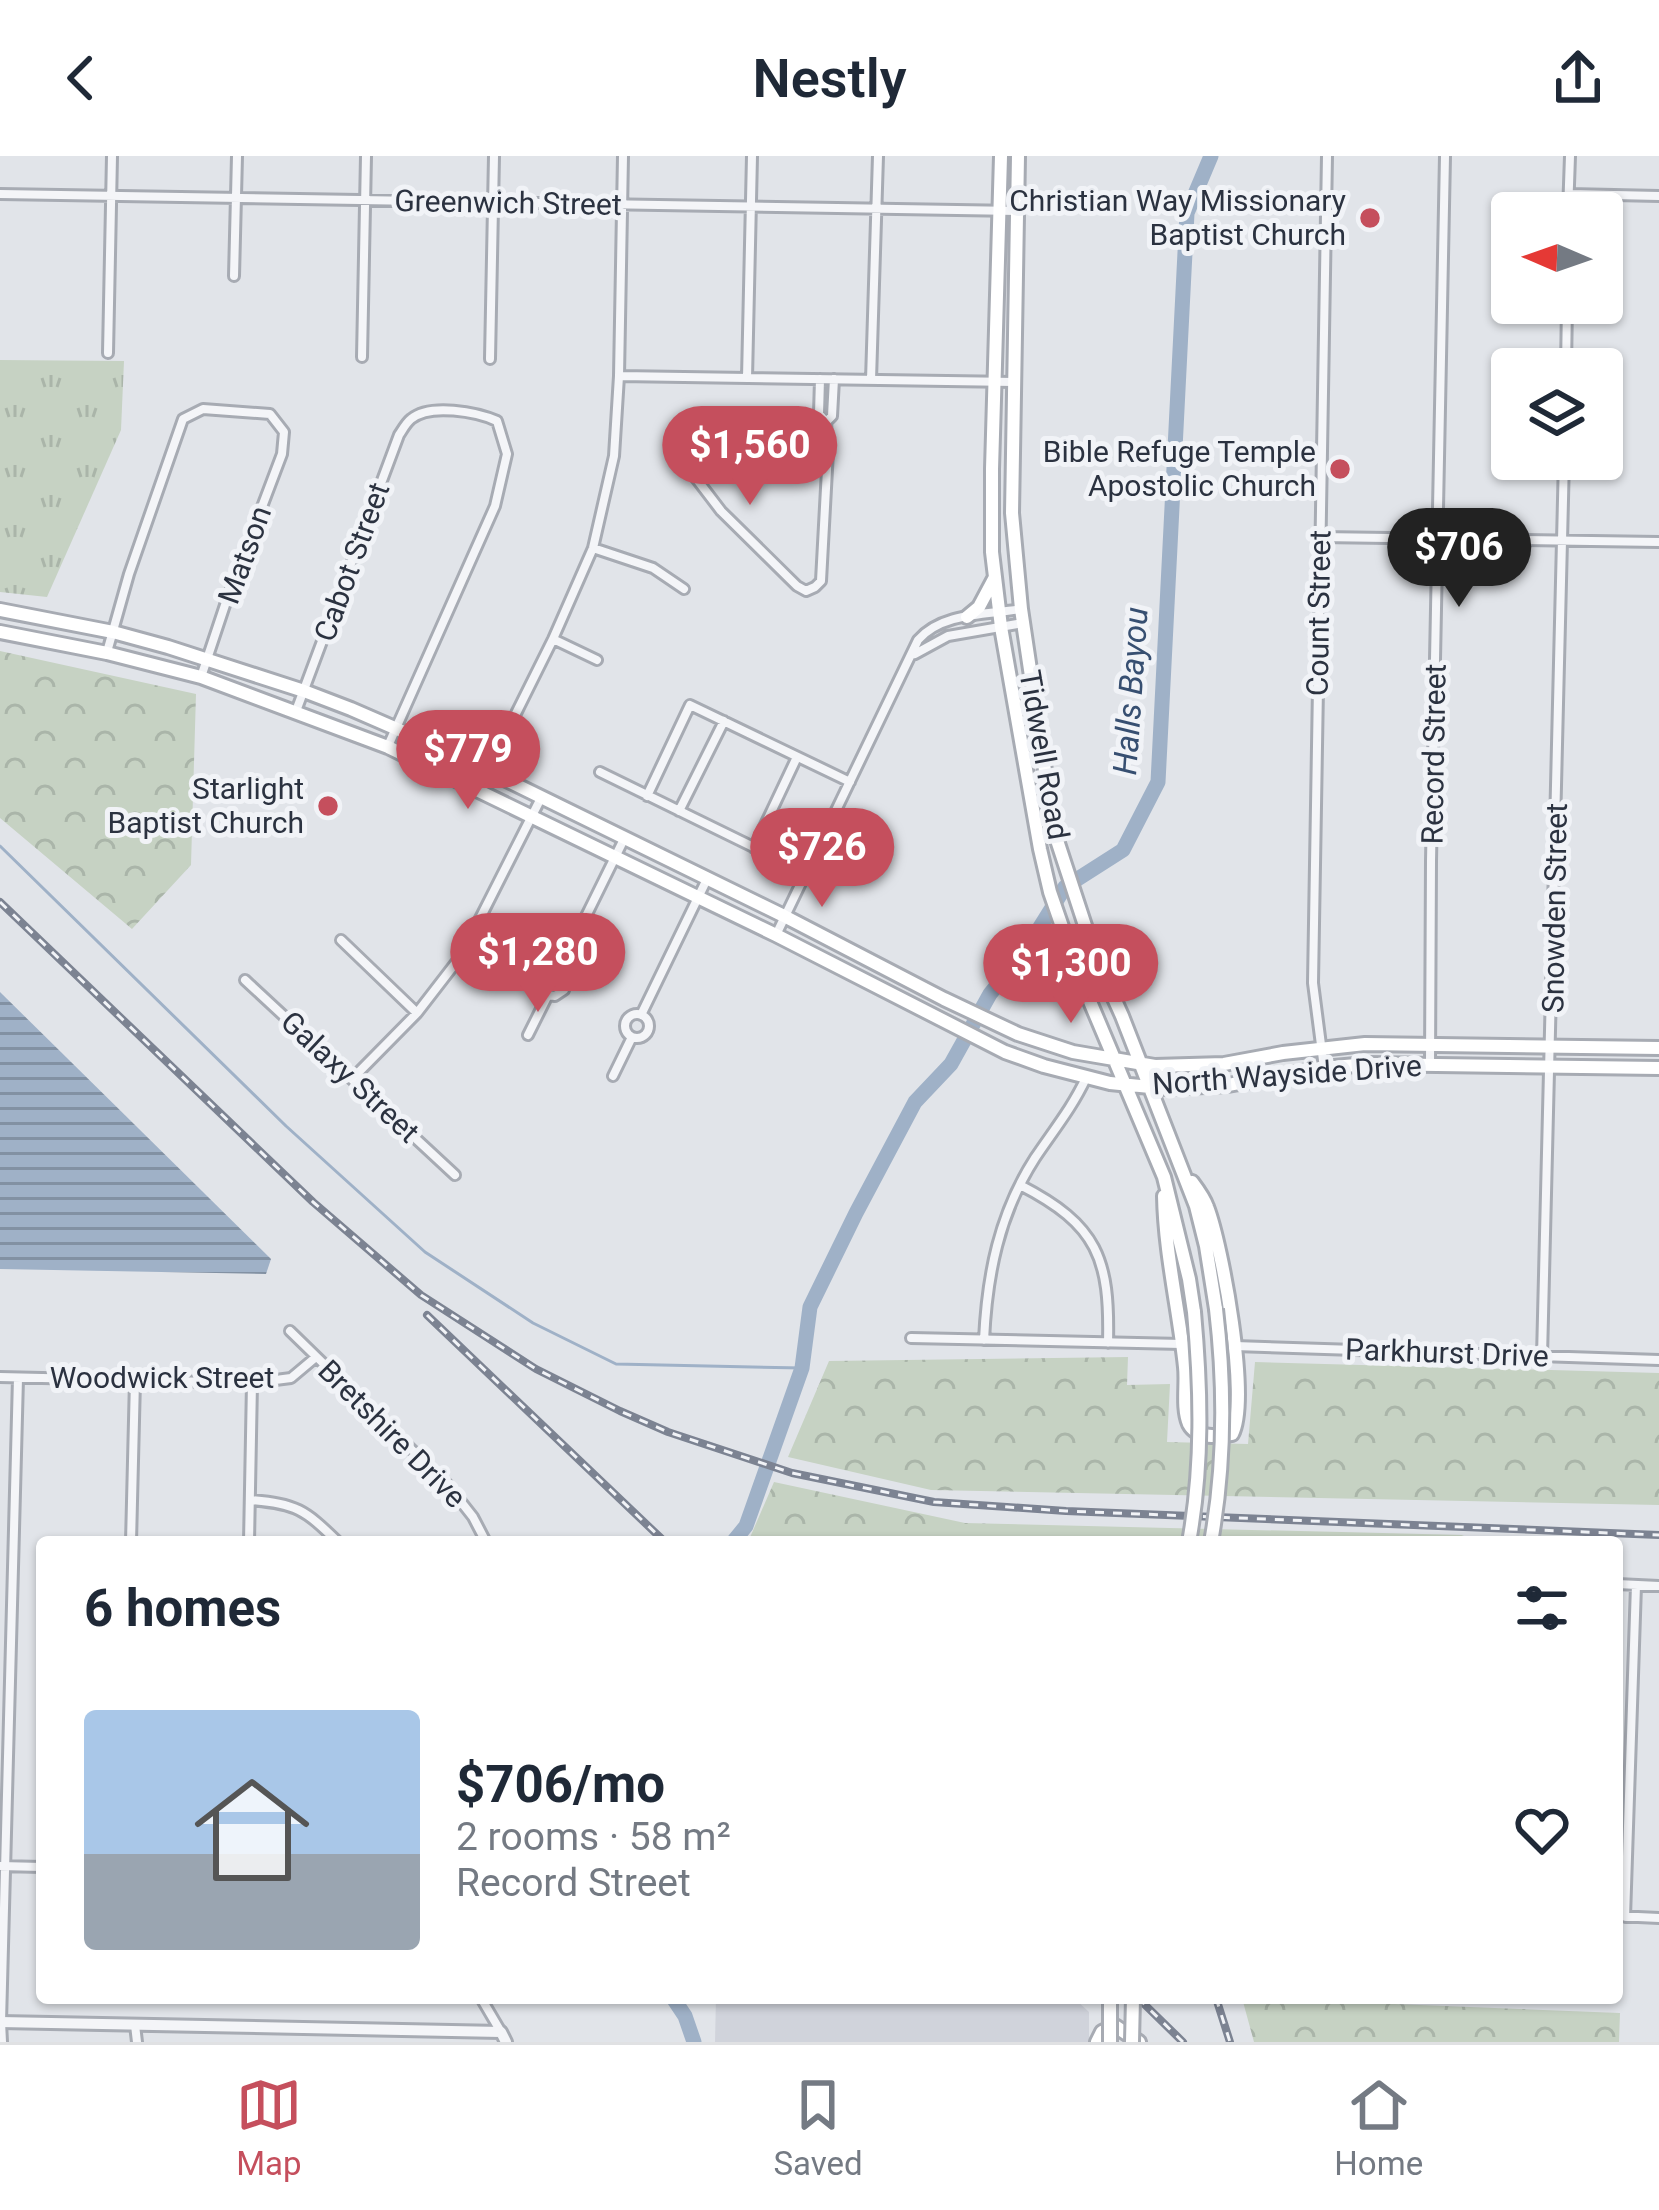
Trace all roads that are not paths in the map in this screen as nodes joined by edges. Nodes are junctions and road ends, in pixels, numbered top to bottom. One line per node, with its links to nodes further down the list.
1 (112, 156): 15 (street)
2 (237, 156): 18 (street)
3 (366, 156): 19 (street)
4 (494, 156): 20 (street)
5 (623, 156): 21 (street)
6 (752, 156): 22 (street)
7 (878, 156): 23 (street)
8 (1001, 156): 24 (main road, Tidwell Road)
9 (1018, 156): 25 (main road, Tidwell Road)
10 (1328, 156): 40 (street, Count Street)
11 (1445, 156): 41 (street, Record Street)
12 (1570, 156): 13 (street)
13 (1569, 192)
14 (0, 194): 15 (street, Greenwich Street)
15 (111, 195): 18 (street, Greenwich Street); 27 (street)
16 (1623, 195): 17 (street)
17 (1659, 196)
18 (236, 198): 19 (street, Greenwich Street); 26 (street)
19 (365, 200): 20 (street, Greenwich Street); 28 (street)
20 (494, 202): 21 (street, Greenwich Street); 29 (street)
21 (622, 204): 22 (street, Greenwich Street); 30 (street)
22 (752, 207): 23 (street, Greenwich Street); 31 (street)
23 (876, 208): 24 (street, Greenwich Street); 34 (street)
24 (1000, 211): 25 (street, Greenwich Street); 35 (main road, Tidwell Road)
25 (1017, 211): 36 (main road, Tidwell Road)
26 (235, 276)
27 (108, 353)
28 (362, 357)
29 (490, 359)
30 (619, 376): 31 (street); 44 (street)
31 (747, 378): 32 (street)
32 (820, 379): 33 (street); 37 (street)
33 (834, 379): 34 (street); 37 (street)
34 (871, 380): 35 (street)
35 (996, 382): 36 (street); 45 (main road, Tidwell Road)
36 (1014, 382): 49 (main road, Tidwell Road)
37 (826, 422): 38 (street)
38 (827, 435): 38 (street)
39 (1564, 480): 42 (street, Snowden Street)
40 (1321, 537): 41 (street); 92 (street, Count Street)
41 (1438, 538): 42 (street); 90 (street, Record Street)
42 (1563, 540): 43 (street); 91 (street, Snowden Street)
43 (1659, 542)
44 (593, 548): 46 (street); 54 (street)
45 (995, 576): 50 (main road); 51 (main road, Tidwell Road)
46 (684, 589)
47 (0, 610): 48 (main road, North Wayside Drive)
48 (16, 613): 52 (main road); 53 (main road, North Wayside Drive)
49 (1022, 616): 51 (street); 96 (main road, Tidwell Road)
50 (967, 617): 51 (street); 56 (street)
51 (1000, 620): 56 (street); 94 (main road, Tidwell Road)
52 (6, 632): 55 (main road, North Wayside Drive)
53 (113, 632): 55 (street); 57 (main road, North Wayside Drive); 57 (street, Matson)
54 (553, 639): 58 (street); 66 (street)
55 (107, 653): 59 (main road, North Wayside Drive)
56 (913, 655): 68 (street)
57 (209, 659): 59 (street, Matson); 60 (main road, North Wayside Drive)
58 (597, 660)
59 (201, 677): 61 (main road, North Wayside Drive)
60 (304, 691): 61 (street, Cabot Street); 63 (main road, North Wayside Drive); 63 (street, Cabot Street)
61 (296, 710): 64 (main road, North Wayside Drive)
62 (724, 721): 65 (street); 70 (street); 72 (street)
63 (396, 730): 64 (street); 66 (main road, North Wayside Drive)
64 (388, 747): 69 (main road, North Wayside Drive)
65 (797, 756): 68 (street); 75 (street)
66 (487, 772): 69 (street); 71 (main road, North Wayside Drive)
67 (600, 772): 70 (street)
68 (850, 782): 80 (street)
69 (478, 790): 73 (main road, North Wayside Drive)
70 (647, 796): 72 (street)
71 (541, 798): 73 (street); 74 (main road, North Wayside Drive)
72 (679, 811): 75 (street)
73 (531, 818): 76 (main road, North Wayside Drive); 86 (street)
74 (624, 839): 76 (street); 78 (main road, North Wayside Drive)
75 (754, 848): 77 (street)
76 (614, 858): 79 (main road, North Wayside Drive); 83 (street)
77 (786, 863)
78 (706, 879): 79 (street); 80 (main road, North Wayside Drive)
79 (698, 898): 81 (main road, North Wayside Drive); 87 (street)
80 (784, 916): 81 (street); 94 (main road, North Wayside Drive)
81 (776, 934): 101 (main road, North Wayside Drive)
82 (340, 940): 86 (street)
83 (559, 973): 85 (street); 85 (street)
84 (245, 980): 102 (street, Galaxy Street)
85 (548, 995): 88 (street)
86 (417, 1013): 102 (street)
87 (641, 1015): 89 (street); 89 (street)
88 (528, 1035)
89 (632, 1037): 100 (street)
90 (1430, 1043): 91 (main road, North Wayside Drive); 92 (main road, North Wayside Drive); 95 (street, Record Street)
91 (1551, 1045): 93 (main road, North Wayside Drive); 97 (street, Snowden Street)
92 (1321, 1048): 96 (main road, North Wayside Drive); 98 (street, Count Street)
93 (1659, 1048)
94 (1115, 1060): 96 (main road, North Wayside Drive); 103 (main road, Tidwell Road)
95 (1430, 1063): 97 (main road, North Wayside Drive); 98 (main road, North Wayside Drive)
96 (1140, 1064): 104 (main road, Tidwell Road)
97 (1551, 1066): 99 (main road, North Wayside Drive); 116 (street, Snowden Street)
98 (1324, 1068): 104 (main road, North Wayside Drive)
99 (1659, 1069)
100 (613, 1076)
101 (1086, 1078): 103 (main road, North Wayside Drive); 108 (street)
102 (352, 1079): 106 (street, Galaxy Street)
103 (1125, 1085): 104 (main road, North Wayside Drive); 107 (main road, Tidwell Road)
104 (1148, 1087): 105 (main road, Tidwell Road)
105 (1183, 1169): 114 (main road); 128 (main road, Tidwell Road, bridge)
106 (455, 1175)
107 (1164, 1177): 113 (main road); 127 (main road, Tidwell Road, bridge)
108 (1020, 1185): 111 (street); 112 (street)
109 (290, 1331): 115 (street, Bretshire Drive)
110 (911, 1338): 111 (street)
111 (984, 1340): 112 (street)
112 (1108, 1343): 113 (street)
113 (1182, 1344): 114 (main road)
114 (1235, 1346): 116 (street, Parkhurst Drive)
115 (316, 1357): 121 (street, Woodwick Street); 126 (street, Bretshire Drive)
116 (1543, 1357): 117 (street, Parkhurst Drive)
117 (1659, 1360)
118 (0, 1377): 119 (street, Woodwick Street)
119 (18, 1378): 120 (street, Woodwick Street); 132 (street)
120 (135, 1380): 121 (street, Woodwick Street); 123 (street)
121 (252, 1383): 122 (street)
122 (250, 1500): 124 (street); 125 (street)
123 (131, 1536)
124 (249, 1536)
125 (332, 1536)
126 (483, 1536)
127 (1190, 1536)
128 (1212, 1536)
129 (1623, 1584): 130 (street)
130 (1636, 1585): 131 (street); 134 (street)
131 (1659, 1586)
132 (3, 1866): 133 (street); 140 (street)
133 (36, 1867)
134 (1623, 1873)
135 (1623, 1917): 136 (street)
136 (1659, 1918)
137 (485, 2004): 144 (street)
138 (1110, 2004): 149 (main road, bridge)
139 (1133, 2004): 150 (main road, bridge)
140 (0, 2022): 141 (street); 145 (street)
141 (135, 2024): 142 (street); 146 (street)
142 (272, 2028): 143 (street); 147 (street)
143 (399, 2036): 144 (street)
144 (504, 2037)
145 (2, 2042)
146 (136, 2042)
147 (273, 2042)
148 (1097, 2042): 150 (main road)
149 (1109, 2042)
150 (1136, 2042)

